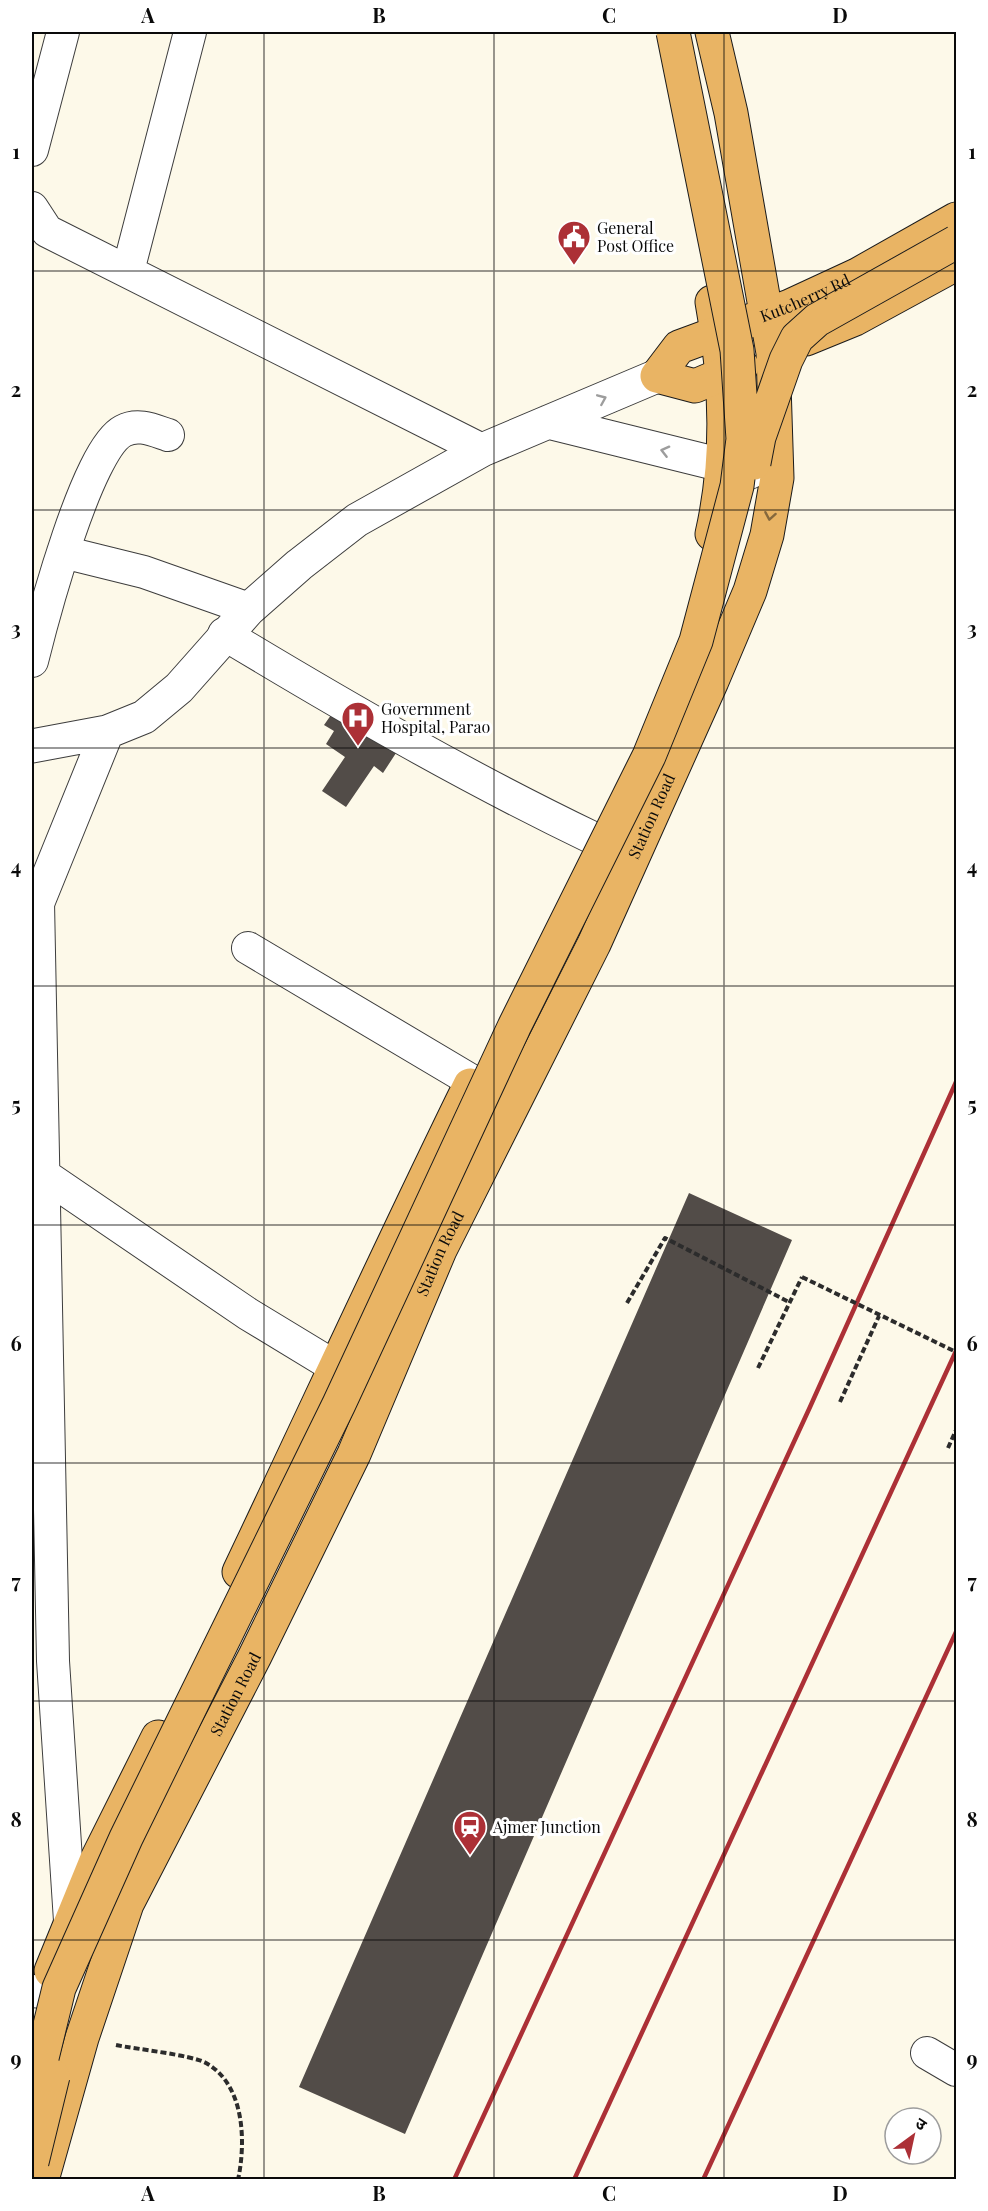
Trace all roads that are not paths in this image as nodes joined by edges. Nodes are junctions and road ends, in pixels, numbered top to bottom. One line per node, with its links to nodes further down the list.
1 (63, 32): 7 (street)
2 (190, 32): 12 (street)
3 (659, 32): 14 (highway)
4 (673, 32): 42 (highway, bridge)
5 (693, 32): 18 (highway)
6 (712, 32): 13 (highway, Station Road)
7 (32, 150)
8 (32, 208): 12 (street)
9 (957, 219): 13 (highway, Kutcherry Rd)
10 (957, 242): 18 (highway, bridge)
11 (957, 264): 15 (highway)
12 (128, 272): 21 (street)
13 (768, 314): 14 (highway, Kutcherry Rd); 15 (highway, Station Road)
14 (718, 333): 16 (highway); 17 (highway, Kutcherry Rd)
15 (773, 353): 16 (highway); 23 (highway, Station Road)
16 (723, 374): 17 (highway); 22 (highway)
17 (657, 376): 19 (street, one-way to 17)
18 (769, 409): 43 (highway, bridge)
19 (548, 422): 21 (street); 22 (street, one-way to 19)
20 (168, 435): 24 (street)
21 (482, 450): 25 (street)
22 (721, 465): 23 (street); 30 (highway)
23 (777, 478): 44 (highway, Station Road, one-way to 44)
24 (63, 552): 25 (street); 27 (street)
25 (249, 609): 26 (street)
26 (224, 634): 28 (street); 30 (street)
27 (32, 661)
28 (107, 732): 29 (street); 31 (street)
29 (32, 746)
30 (593, 838): 33 (highway)
31 (35, 904): 34 (street)
32 (248, 948): 33 (street)
33 (472, 1081): 36 (highway)
34 (44, 1175): 35 (street); 36 (street)
35 (39, 1333): 37 (street)
36 (337, 1368): 37 (highway)
37 (70, 1921): 38 (highway)
38 (37, 1991): 39 (highway)
39 (32, 2039)
40 (927, 2053): 41 (street)
41 (957, 2070)
42 (32, 2099)
43 (32, 2162)
44 (42, 2180)

